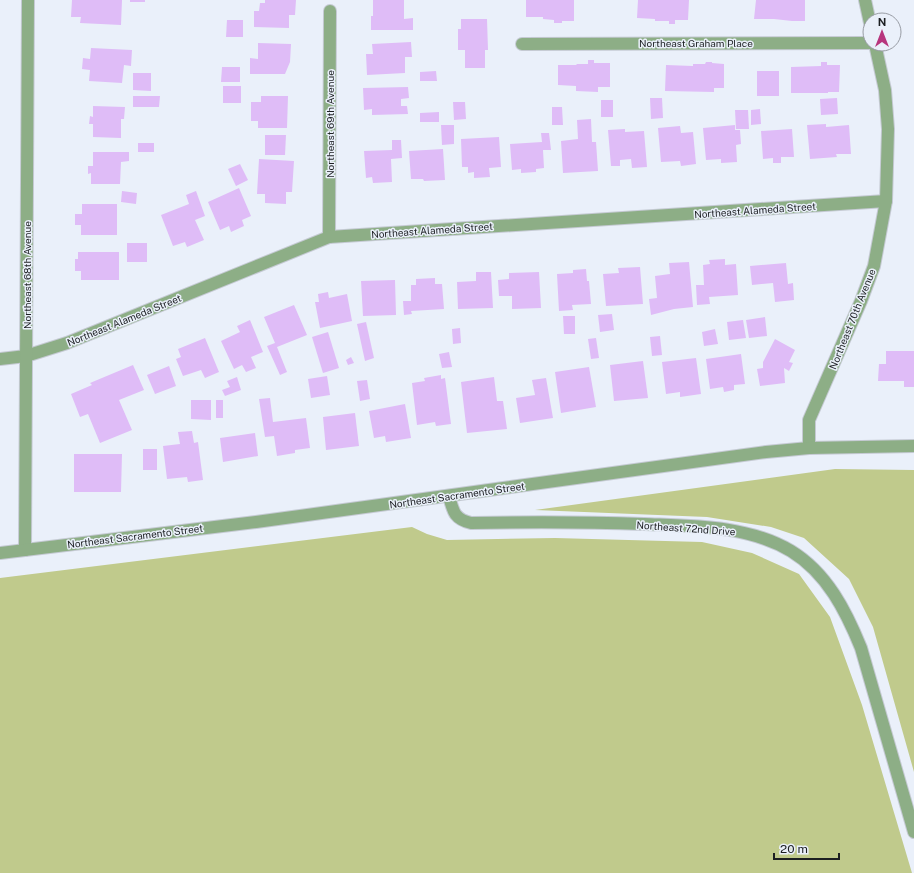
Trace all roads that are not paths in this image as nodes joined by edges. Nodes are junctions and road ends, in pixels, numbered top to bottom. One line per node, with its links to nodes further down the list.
1 (28, 0): 10 (street, Northeast 68th Avenue)
2 (864, 0): 4 (street)
3 (330, 11): 9 (street, Northeast 69th Avenue)
4 (867, 12)
5 (862, 43): 6 (street, Northeast Graham Place)
6 (522, 44)
7 (877, 52): 8 (street, Northeast 70th Avenue)
8 (886, 201): 9 (street, Northeast Alameda Street); 13 (street, Northeast 70th Avenue)
9 (329, 236): 10 (street, Northeast Alameda Street)
10 (26, 356): 11 (street, Northeast Alameda Street); 15 (street, Northeast 68th Avenue)
11 (0, 359)
12 (914, 446): 13 (street, Northeast Sacramento Street)
13 (809, 448): 14 (street, Northeast Sacramento Street)
14 (449, 496): 15 (street, Northeast Sacramento Street); 17 (street, Northeast 72nd Drive)
15 (25, 550): 16 (street, Northeast Sacramento Street)
16 (0, 552)
17 (914, 832)

